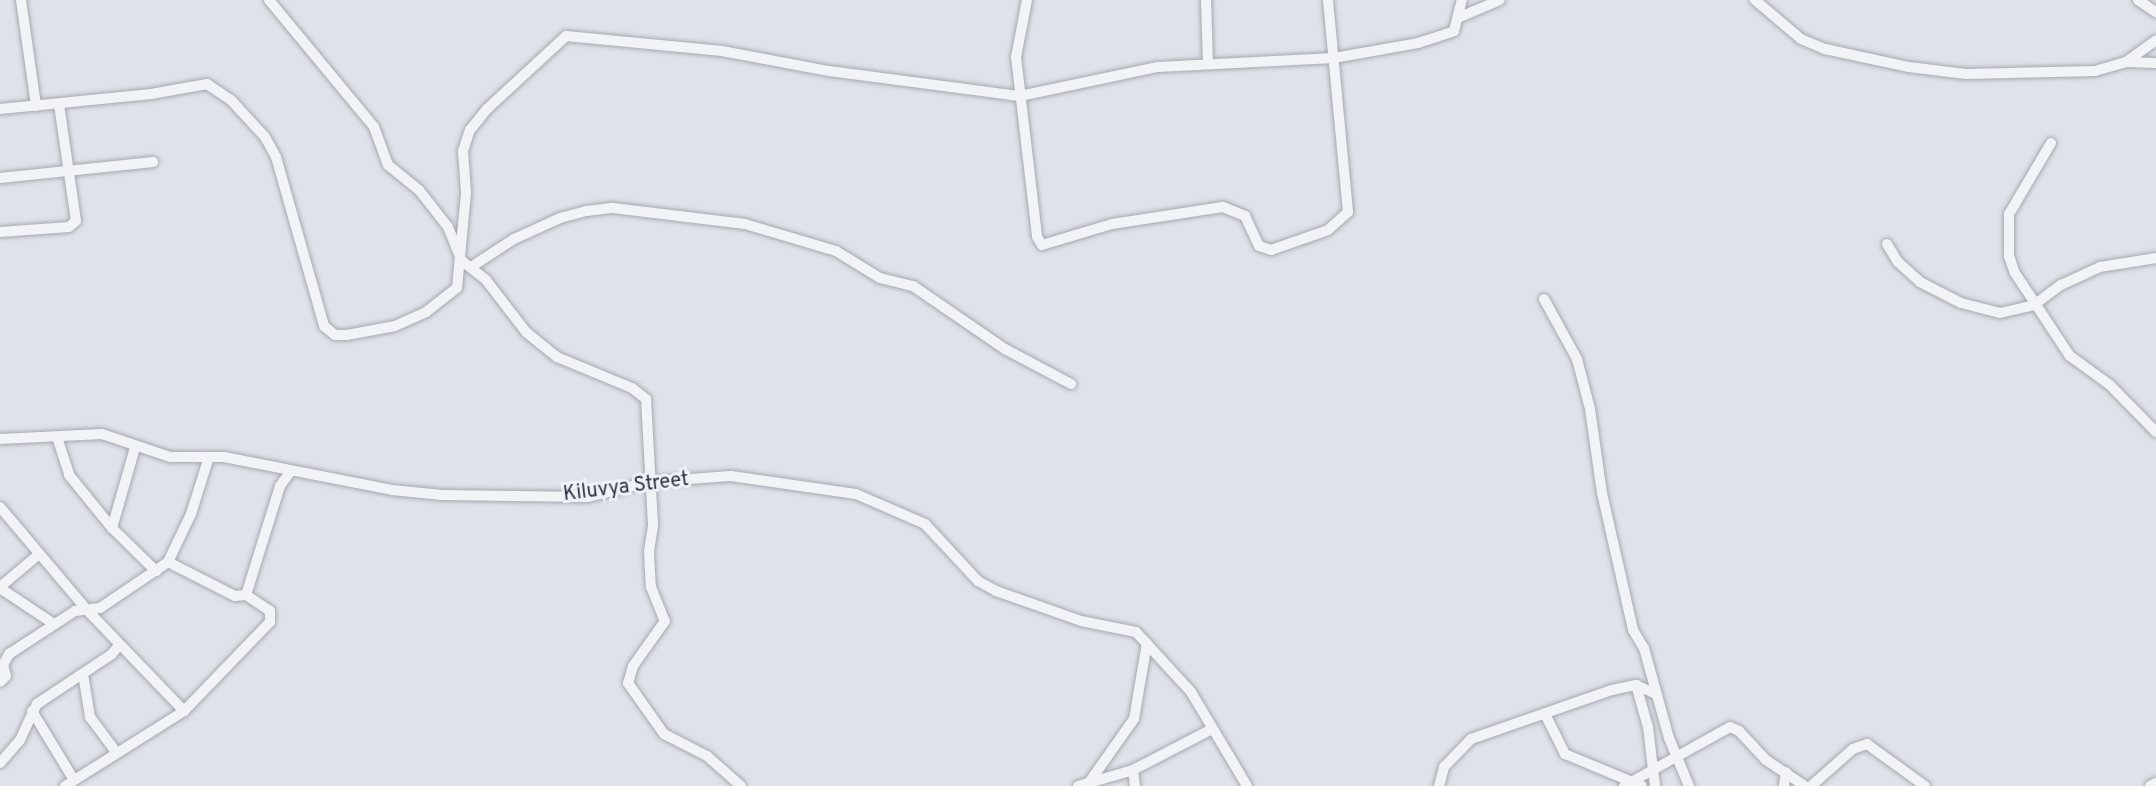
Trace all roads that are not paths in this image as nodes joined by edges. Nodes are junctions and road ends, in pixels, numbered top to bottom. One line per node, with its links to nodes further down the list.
1 (21, 0): 19 (street)
2 (269, 0): 28 (street)
3 (1027, 0): 17 (street)
4 (1206, 0): 16 (street)
5 (1328, 0): 13 (street)
6 (1462, 0): 11 (street)
7 (1500, 0): 11 (street)
8 (1755, 0): 14 (street)
9 (2138, 0): 10 (street)
10 (2156, 12)
11 (1460, 17): 13 (street)
12 (2156, 40): 14 (street)
13 (1334, 58): 16 (street); 17 (street)
14 (2126, 62): 15 (street)
15 (2156, 63)
16 (1208, 64): 17 (street)
17 (1020, 96): 28 (street)
18 (59, 104): 19 (street); 23 (street); 28 (street)
19 (36, 106): 20 (street)
20 (0, 109)
21 (2050, 144): 30 (street)
22 (153, 162): 23 (street)
23 (69, 172): 24 (street); 25 (street)
24 (0, 178)
25 (0, 232)
26 (1887, 244): 30 (street)
27 (2156, 258): 30 (street)
28 (466, 264): 31 (street); 38 (street)
29 (1544, 299): 56 (street)
30 (2034, 305): 32 (street)
31 (1071, 384)
32 (2156, 432)
33 (57, 437): 34 (street, Kiluvya Street); 35 (street, Kiluvya Street); 42 (street)
34 (0, 439)
35 (135, 448): 36 (street, Kiluvya Street); 42 (street)
36 (209, 457): 37 (street, Kiluvya Street); 44 (street)
37 (291, 471): 39 (street, Kiluvya Street); 47 (street)
38 (649, 482): 39 (street, Kiluvya Street); 41 (street); 50 (street, Kiluvya Street)
39 (636, 484): 41 (street)
40 (0, 507): 43 (street)
41 (652, 507): 71 (street)
42 (112, 528): 45 (street)
43 (38, 555): 46 (street); 48 (street)
44 (168, 562): 45 (street); 47 (street)
45 (156, 571): 48 (street)
46 (0, 587): 49 (street)
47 (246, 595): 58 (street)
48 (88, 611): 49 (street); 51 (street)
49 (54, 624): 52 (street)
50 (1147, 643): 60 (street, Kiluvya Street); 70 (street)
51 (119, 645): 53 (street); 58 (street)
52 (2, 664): 54 (street)
53 (83, 674): 57 (street); 61 (street)
54 (0, 682)
55 (1636, 685): 56 (street); 59 (street); 65 (street)
56 (1656, 694): 62 (street)
57 (32, 711): 63 (street); 67 (street)
58 (184, 711): 61 (street)
59 (1545, 714): 69 (street); 74 (street)
60 (1212, 729): 64 (street); 73 (street, Kiluvya Street)
61 (116, 752): 67 (street)
62 (1676, 756): 65 (street); 66 (street); 77 (street)
63 (0, 763)
64 (1133, 770): 70 (street); 72 (street)
65 (1651, 772): 69 (street); 76 (street)
66 (1786, 772): 78 (street); 79 (street)
67 (69, 783)
68 (2156, 783): 82 (street)
69 (1628, 784): 75 (street)
70 (1083, 785)
71 (741, 786)
72 (1135, 786)
73 (1246, 786)
74 (1438, 786)
75 (1642, 786)
76 (1655, 786)
77 (1689, 786)
78 (1784, 786)
79 (1805, 786)
80 (1811, 786): 81 (street)
81 (1925, 786)
82 (2150, 786)

